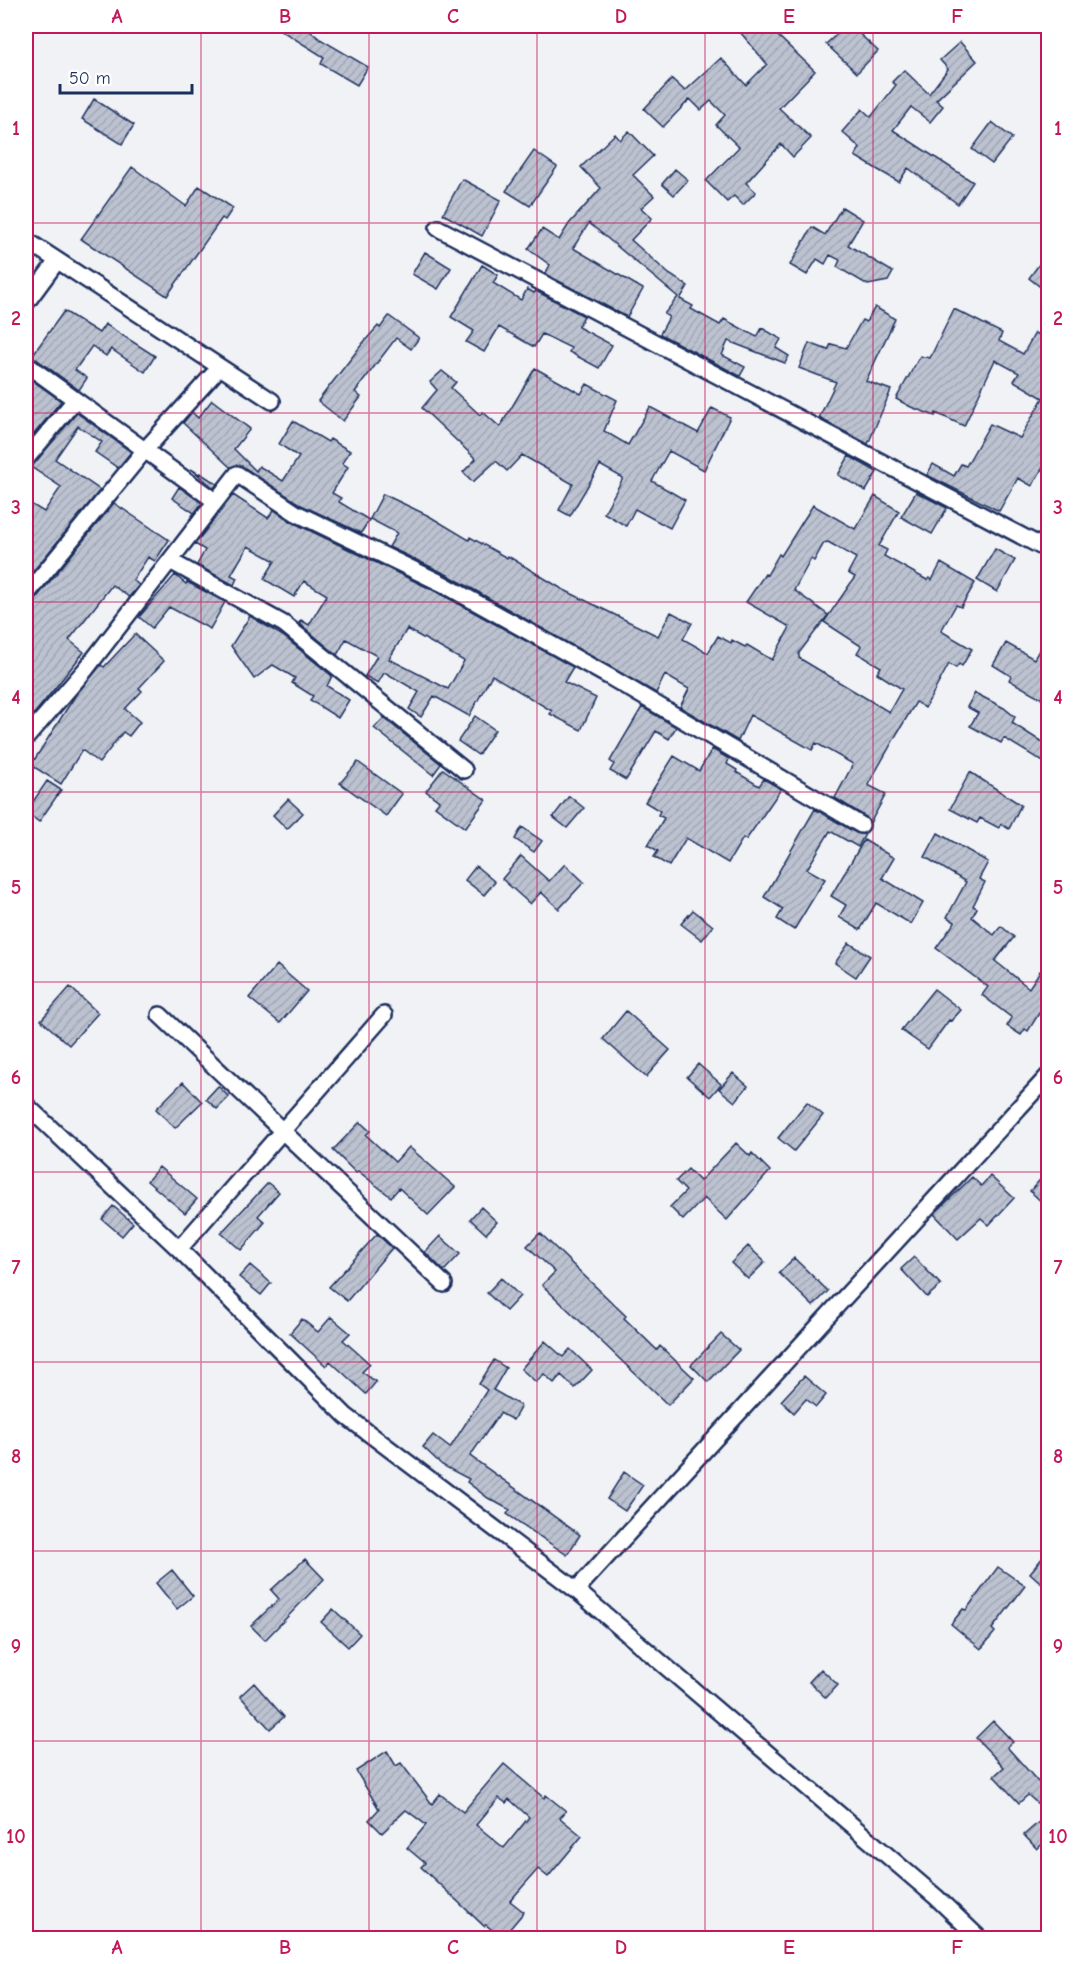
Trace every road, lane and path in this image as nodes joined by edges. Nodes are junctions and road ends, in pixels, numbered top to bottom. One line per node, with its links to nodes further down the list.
1 (438, 228): 12 (street)
2 (26, 240): 3 (street)
3 (57, 261): 4 (street); 6 (street)
4 (26, 303)
5 (26, 364): 7 (street)
6 (219, 368): 8 (street); 9 (street)
7 (75, 400): 9 (street); 10 (street)
8 (272, 401)
9 (145, 450): 11 (street); 14 (street)
10 (26, 459)
11 (215, 501): 13 (street); 17 (street)
12 (1048, 550)
13 (172, 562): 15 (street); 16 (street)
14 (26, 595)
15 (26, 738)
16 (464, 770)
17 (861, 825)
18 (160, 1015): 22 (street)
19 (384, 1016): 22 (street)
20 (1048, 1076): 25 (street)
21 (26, 1105): 23 (street)
22 (282, 1131): 23 (street); 24 (street)
23 (179, 1250): 25 (street)
24 (444, 1284)
25 (576, 1590): 26 (street)
26 (979, 1938)

